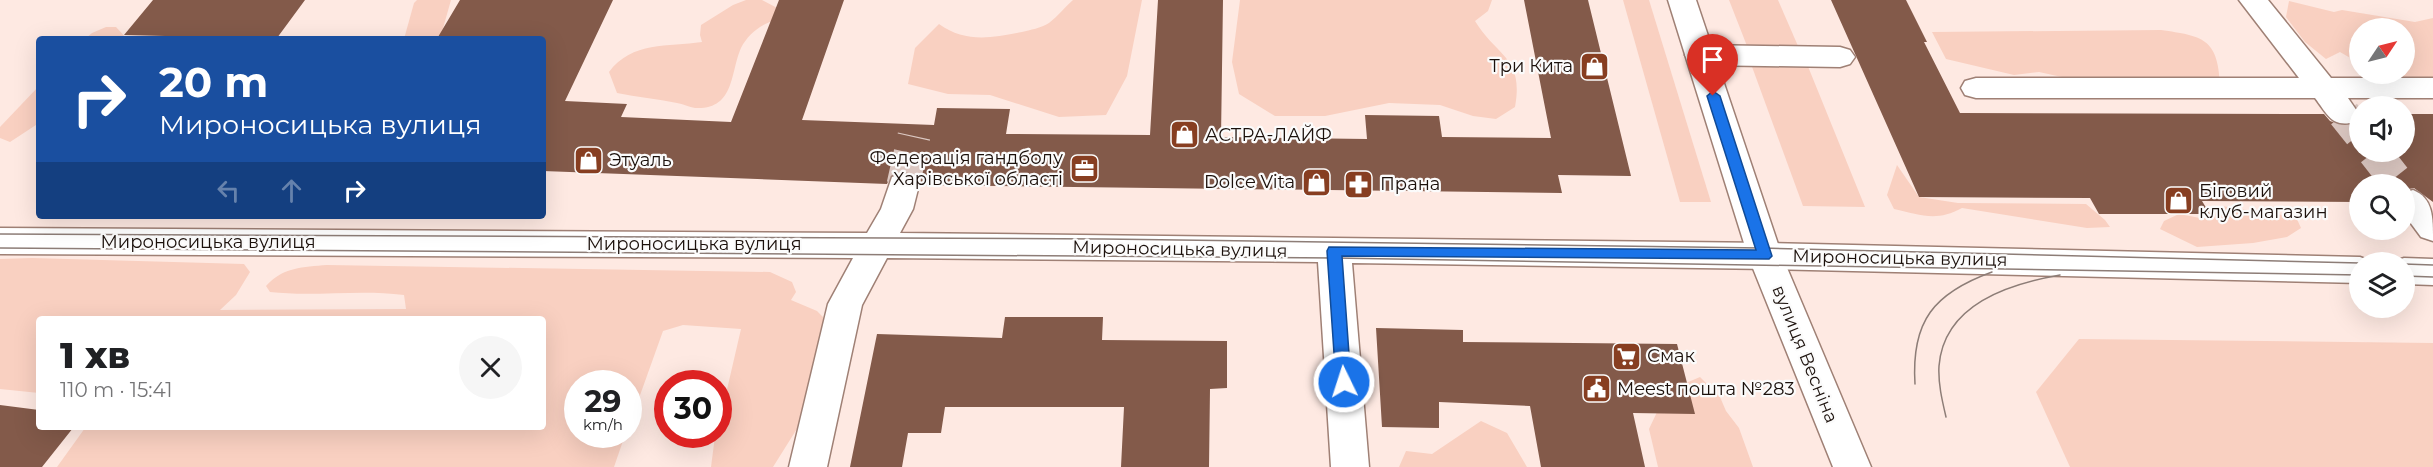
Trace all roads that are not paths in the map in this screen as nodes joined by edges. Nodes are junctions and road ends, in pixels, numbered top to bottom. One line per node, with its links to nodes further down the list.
1 (1682, 0): 3 (street, вулиця Весніна)
2 (2253, 0): 7 (street)
3 (1700, 55): 4 (street); 15 (street, вулиця Весніна)
4 (1840, 57)
5 (1976, 88): 7 (street)
6 (2433, 88): 7 (street)
7 (2324, 89): 8 (street)
8 (2344, 114)
9 (903, 184): 13 (street)
10 (2415, 205): 11 (street)
11 (2433, 228)
12 (0, 241): 13 (street, Мироносицька вулиця)
13 (876, 245): 14 (street, Мироносицька вулиця); 19 (street)
14 (1334, 251): 15 (street, Мироносицька вулиця); 20 (street)
15 (1765, 256): 16 (street, Мироносицька вулиця); 21 (street, вулиця Весніна)
16 (2349, 270)
17 (2415, 271): 18 (street)
18 (2433, 272)
19 (808, 467)
20 (1350, 467)
21 (1852, 467)

